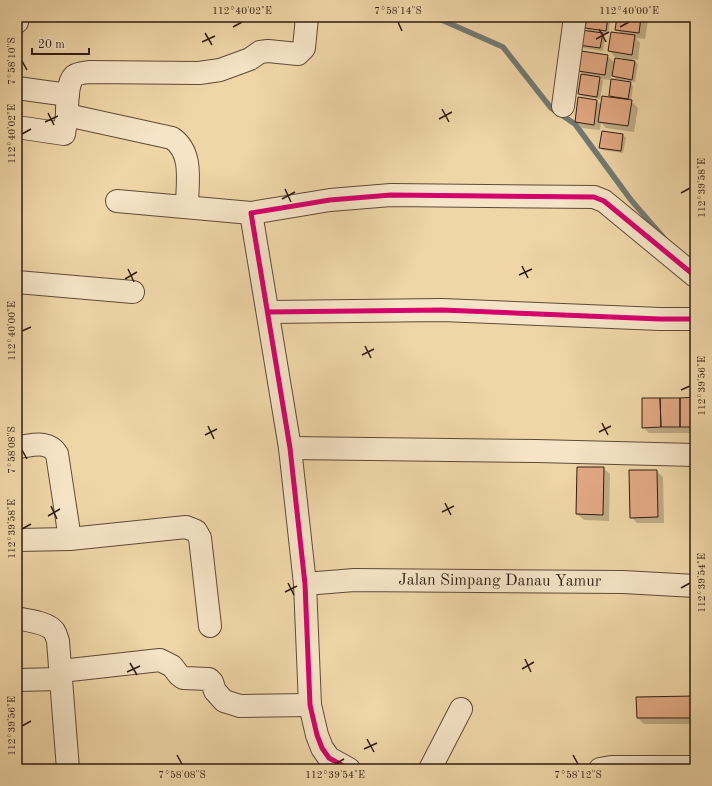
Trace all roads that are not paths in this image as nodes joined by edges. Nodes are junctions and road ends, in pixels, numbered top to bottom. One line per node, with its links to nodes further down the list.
1 (18, 17): 4 (street)
2 (307, 17): 6 (street)
3 (574, 17): 7 (street)
4 (17, 22)
5 (17, 88): 6 (street)
6 (67, 105): 8 (street); 10 (street)
7 (563, 106)
8 (17, 127)
9 (117, 200): 10 (street)
10 (187, 206): 11 (street)
11 (251, 213): 12 (street); 15 (street)
12 (695, 276)
13 (17, 282): 14 (street)
14 (133, 292)
15 (268, 312): 16 (street); 18 (street)
16 (695, 319)
17 (17, 447): 20 (street)
18 (290, 448): 19 (street); 22 (street)
19 (695, 455)
20 (70, 539): 21 (street); 25 (street)
21 (17, 540)
22 (305, 584): 23 (street, Jalan Simpang Danau Yamur); 28 (street)
23 (695, 586)
24 (17, 618): 26 (street)
25 (210, 626)
26 (61, 675): 27 (street); 28 (street); 31 (street)
27 (17, 680)
28 (310, 705): 32 (street)
29 (461, 709): 33 (street)
30 (695, 767): 34 (street)
31 (68, 769)
32 (349, 769)
33 (430, 769)
34 (600, 769)

